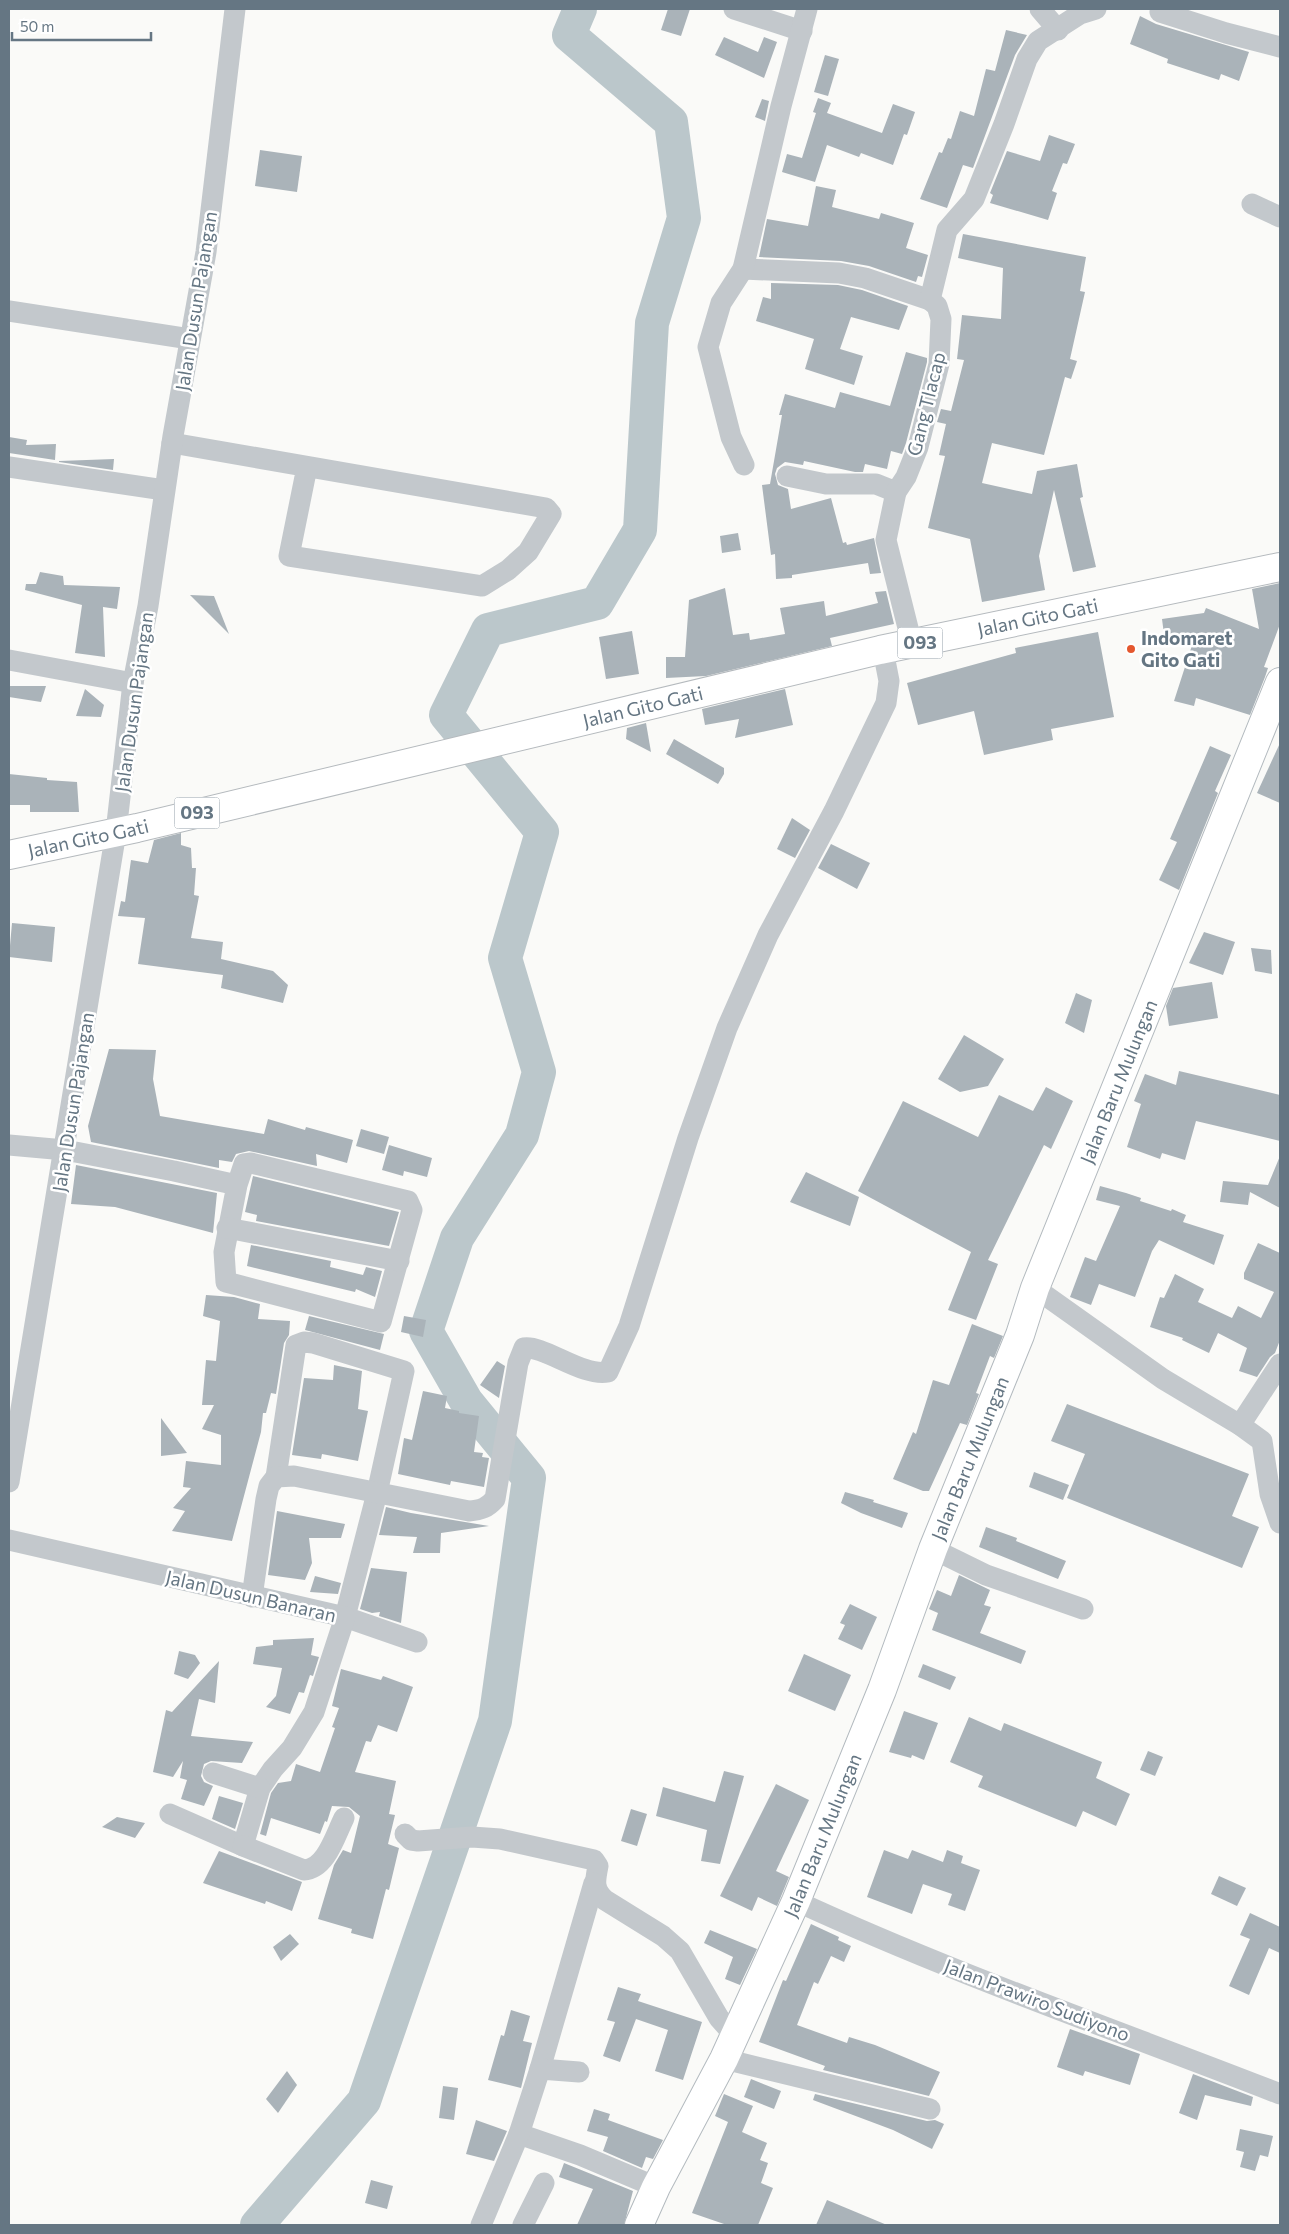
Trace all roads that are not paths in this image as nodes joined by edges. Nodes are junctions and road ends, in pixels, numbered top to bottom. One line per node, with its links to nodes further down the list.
1 (235, 9): 15 (street, Jalan Dusun Pajangan)
2 (734, 9): 8 (street)
3 (807, 9): 8 (street)
4 (1040, 9): 7 (street)
5 (1096, 9): 7 (street)
6 (1155, 10): 9 (street)
7 (1058, 30): 13 (street)
8 (802, 31): 12 (street)
9 (1280, 48)
10 (1252, 204): 11 (street)
11 (1280, 217)
12 (743, 269): 13 (street); 17 (street)
13 (930, 300): 22 (street, Gang Tlacap)
14 (9, 311): 15 (street)
15 (190, 339): 16 (street, Jalan Dusun Pajangan)
16 (172, 443): 18 (street); 21 (street, Jalan Dusun Pajangan)
17 (744, 465)
18 (306, 466): 18 (street)
19 (9, 467): 21 (street)
20 (787, 476): 22 (street)
21 (164, 490): 28 (street, Jalan Dusun Pajangan)
22 (896, 492): 24 (street, Gang Tlacap)
23 (1280, 567): 24 (main road, Jalan Gito Gati / 093)
24 (912, 644): 25 (main road, Jalan Gito Gati / 093)
25 (883, 650): 29 (main road, Jalan Gito Gati / 093); 41 (street)
26 (9, 660): 28 (street)
27 (1280, 682): 36 (main road, Jalan Baru Mulungan)
28 (133, 683): 29 (street, Jalan Dusun Pajangan)
29 (116, 832): 30 (main road, Jalan Gito Gati / 093); 32 (street, Jalan Dusun Pajangan)
30 (9, 855)
31 (9, 1145): 32 (street)
32 (65, 1150): 33 (street); 40 (street, Jalan Dusun Pajangan)
33 (237, 1185): 34 (street); 35 (street)
34 (227, 1228): 35 (street); 35 (street)
35 (399, 1261)
36 (1035, 1288): 38 (street); 44 (main road, Jalan Baru Mulungan)
37 (1280, 1364): 38 (street)
38 (1240, 1425): 42 (street)
39 (276, 1477): 41 (street); 41 (street); 45 (street)
40 (9, 1482)
41 (377, 1493): 47 (street)
42 (1280, 1524)
43 (9, 1540): 45 (street, Jalan Dusun Banaran)
44 (933, 1549): 46 (street); 56 (main road, Jalan Baru Mulungan)
45 (252, 1597): 47 (street, Jalan Dusun Banaran)
46 (1083, 1608)
47 (345, 1617): 48 (street); 50 (street, Jalan Dusun Banaran)
48 (417, 1642)
49 (214, 1773): 50 (street)
50 (260, 1788): 54 (street, Jalan Dusun Banaran)
51 (170, 1814): 54 (street)
52 (344, 1818): 54 (street)
53 (405, 1834): 55 (street)
54 (243, 1846)
55 (594, 1883): 57 (street); 58 (street)
56 (796, 1901): 57 (main road, Jalan Baru Mulungan); 60 (street, Jalan Prawiro Sudiyono)
57 (729, 2047): 61 (street); 64 (main road, Jalan Baru Mulungan)
58 (540, 2068): 59 (street); 62 (street)
59 (579, 2072)
60 (1280, 2094)
61 (930, 2110)
62 (519, 2134): 64 (street); 65 (street)
63 (544, 2183): 66 (street)
64 (656, 2188): 67 (main road, Jalan Baru Mulungan)
65 (481, 2225)
66 (523, 2225)
67 (639, 2225)

